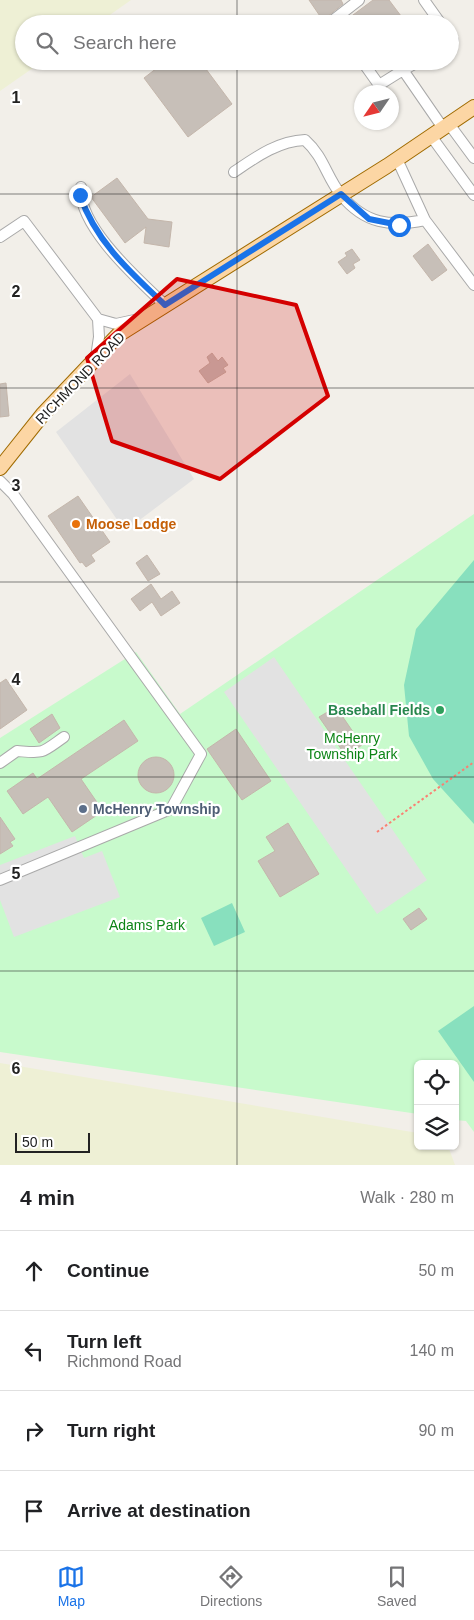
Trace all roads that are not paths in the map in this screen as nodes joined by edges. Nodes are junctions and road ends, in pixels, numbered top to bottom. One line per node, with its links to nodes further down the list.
1 (359, 0): 3 (street)
2 (424, 0): 4 (street)
3 (340, 15)
4 (435, 15)
5 (368, 70): 6 (street)
6 (403, 70): 8 (street)
7 (474, 107): 8 (main road, RICHMOND ROAD)
8 (446, 126): 9 (main road, RICHMOND ROAD); 10 (street)
9 (431, 136): 11 (main road, RICHMOND ROAD); 15 (street)
10 (474, 158)
11 (397, 159): 14 (main road, RICHMOND ROAD); 16 (street)
12 (234, 172): 14 (street)
13 (81, 187): 19 (street)
14 (341, 194): 16 (street); 19 (main road, RICHMOND ROAD)
15 (474, 195)
16 (425, 220): 18 (street)
17 (0, 238): 21 (street)
18 (474, 285)
19 (165, 305): 20 (main road, RICHMOND ROAD)
20 (145, 318): 21 (street); 22 (main road, RICHMOND ROAD)
21 (98, 320): 22 (street)
22 (96, 357): 23 (main road, RICHMOND ROAD)
23 (0, 468)
24 (0, 481): 27 (street)
25 (64, 737): 26 (street)
26 (0, 763)
27 (0, 880)

